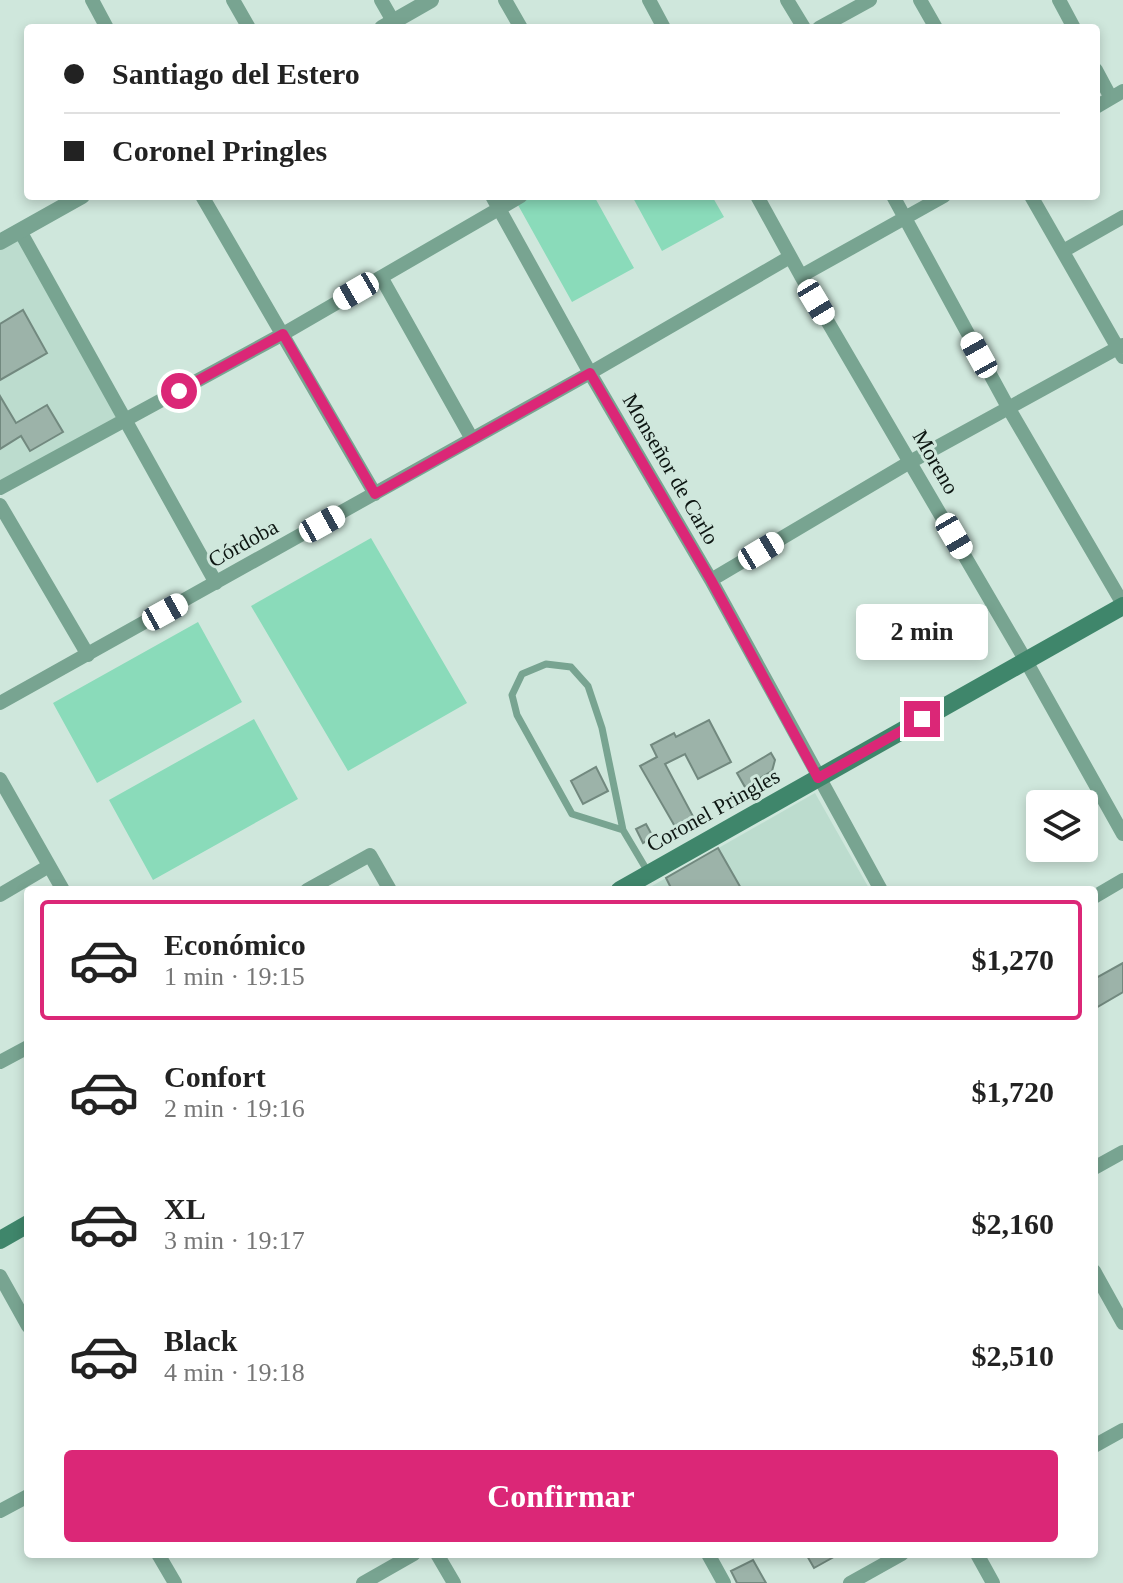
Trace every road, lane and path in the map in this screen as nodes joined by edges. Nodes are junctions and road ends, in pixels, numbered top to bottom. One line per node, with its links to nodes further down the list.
1 (92, 0): 11 (street)
2 (233, 0): 12 (street)
3 (381, 0): 13 (street)
4 (431, 0): 14 (street)
5 (505, 0): 15 (street)
6 (649, 0): 16 (street)
7 (787, 0): 17 (street)
8 (870, 0): 18 (street)
9 (920, 0): 19 (street)
10 (1059, 0): 20 (street)
11 (105, 24)
12 (247, 24)
13 (390, 24)
14 (394, 24)
15 (519, 24)
16 (662, 24)
17 (802, 24)
18 (826, 24)
19 (934, 24)
20 (1072, 24)
21 (1100, 75): 22 (street)
22 (1117, 94)
23 (75, 200): 32 (street)
24 (204, 200): 38 (street)
25 (759, 200): 35 (street, Moreno)
26 (895, 200): 31 (street)
27 (937, 200): 31 (street)
28 (1033, 200): 34 (street)
29 (496, 202): 37 (street); 40 (street, Monseñor de Carlo)
30 (1123, 217): 34 (street)
31 (905, 219): 36 (street); 41 (street)
32 (20, 231): 33 (street); 42 (street)
33 (0, 242)
34 (1063, 251): 39 (street)
35 (790, 257): 36 (street, Moreno); 40 (street, Córdoba)
36 (801, 276): 44 (street, Moreno)
37 (381, 277): 38 (street); 43 (street)
38 (283, 334): 42 (street); 46 (street)
39 (1121, 350): 41 (street)
40 (590, 373): 43 (street, Córdoba); 48 (street, Monseñor de Carlo)
41 (1009, 409): 44 (street); 50 (street)
42 (126, 420): 45 (street); 49 (street)
43 (472, 439): 46 (street, Córdoba)
44 (910, 462): 48 (street); 52 (street, Moreno)
45 (0, 488)
46 (375, 494): 49 (street, Córdoba)
47 (0, 505): 51 (street)
48 (711, 580): 54 (street, Monseñor de Carlo)
49 (216, 583): 51 (street, Córdoba)
50 (1123, 605): 52 (main road, Coronel Pringles)
51 (88, 655): 53 (street, Córdoba)
52 (1026, 661): 54 (main road, Coronel Pringles); 57 (street, Moreno)
53 (0, 703)
54 (818, 778): 59 (main road, Coronel Pringles); 65 (street, Monseñor de Carlo)
55 (0, 779): 58 (street)
56 (623, 830): 56 (lane); 59 (lane)
57 (1123, 834)
58 (49, 866): 61 (street); 66 (street)
59 (649, 874): 64 (main road, Coronel Pringles)
60 (1123, 880): 67 (street)
61 (61, 886)
62 (314, 886): 63 (street)
63 (388, 886)
64 (627, 886)
65 (879, 886)
66 (0, 895)
67 (1098, 895)
68 (24, 1049): 69 (street)
69 (0, 1062)
70 (1123, 1152): 71 (street)
71 (1098, 1166)
72 (24, 1226): 73 (main road)
73 (0, 1240)
74 (0, 1276): 76 (street)
75 (1098, 1278): 77 (street)
76 (24, 1319)
77 (1123, 1323)
78 (1123, 1430): 79 (street)
79 (1098, 1444)
80 (24, 1498): 81 (street)
81 (0, 1511)
82 (160, 1558): 88 (street)
83 (407, 1558): 89 (street)
84 (439, 1558): 90 (street)
85 (710, 1558): 91 (street)
86 (895, 1558): 92 (street)
87 (979, 1558): 93 (street)
88 (175, 1583)
89 (363, 1583)
90 (454, 1583)
91 (724, 1583)
92 (850, 1583)
93 (993, 1583)

